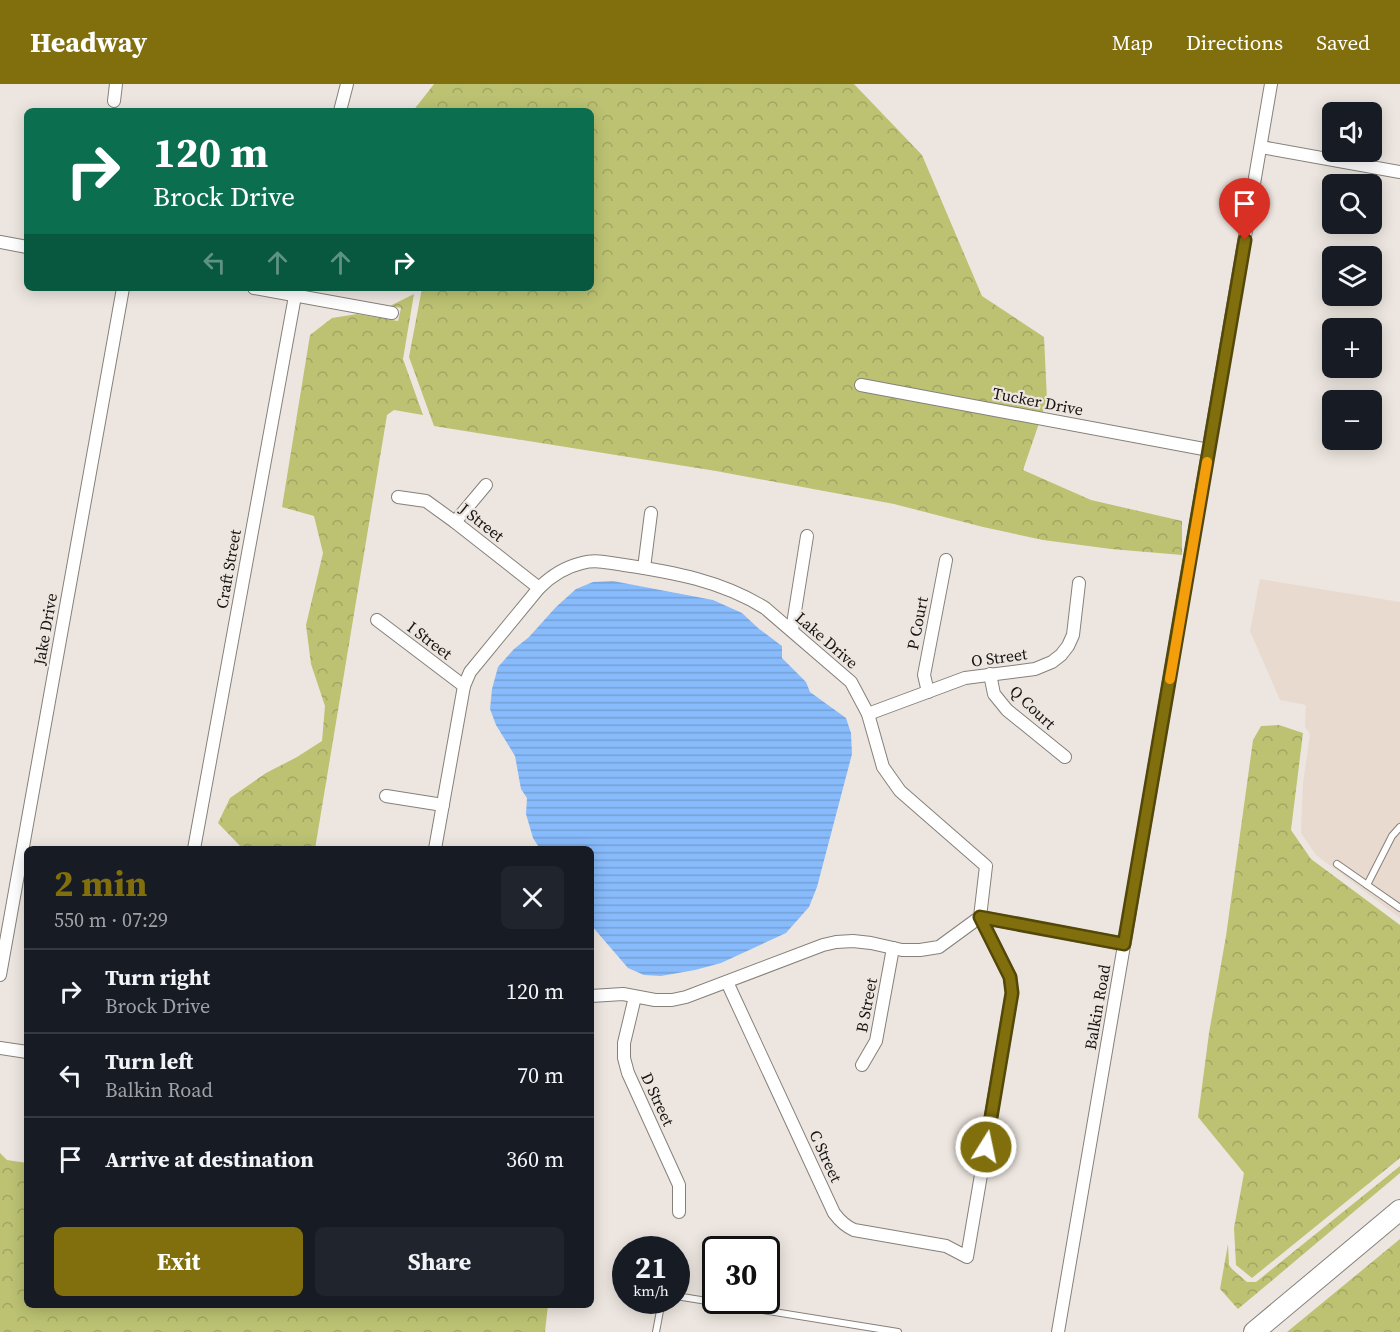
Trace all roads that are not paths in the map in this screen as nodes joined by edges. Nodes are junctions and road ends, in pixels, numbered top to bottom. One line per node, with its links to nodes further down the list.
1 (116, 84): 4 (street)
2 (347, 84): 5 (street)
3 (1271, 84): 6 (street, Balkin Road)
4 (114, 101)
5 (341, 108)
6 (1261, 147): 7 (street); 15 (street, Balkin Road)
7 (1400, 171)
8 (0, 242): 9 (street)
9 (24, 246)
10 (122, 291): 43 (street, Jake Drive)
11 (269, 291): 12 (street)
12 (295, 296): 13 (street); 35 (street, Craft Street)
13 (392, 313)
14 (861, 385): 15 (street, Tucker Drive)
15 (1209, 450): 41 (street, Balkin Road)
16 (486, 485): 19 (street)
17 (398, 496): 19 (street, J Street)
18 (651, 513): 22 (street)
19 (455, 522): 24 (street, J Street)
20 (807, 536): 26 (street)
21 (946, 560): 29 (street, P Court)
22 (644, 568): 24 (street, Lake Drive); 26 (street, Lake Drive)
23 (1079, 583): 27 (street, O Street)
24 (539, 588): 28 (street, Lake Drive)
25 (377, 620): 28 (street, I Street)
26 (792, 630): 30 (street, Lake Drive)
27 (990, 674): 29 (street, O Street); 31 (street, Q Court)
28 (464, 686): 33 (street, Lake Drive)
29 (928, 692): 30 (street, O Street)
30 (868, 714): 40 (street, Lake Drive)
31 (1065, 757)
32 (386, 796): 33 (street)
33 (443, 805): 36 (street, Lake Drive)
34 (1400, 827): 38 (lane)
35 (195, 846)
36 (436, 846)
37 (1337, 864): 38 (lane)
38 (1367, 885): 39 (lane)
39 (1400, 908)
40 (980, 917): 41 (street); 42 (street); 44 (street, C Street)
41 (1124, 944): 56 (street, Balkin Road)
42 (893, 948): 44 (street); 49 (street, B Street)
43 (0, 975)
44 (727, 982): 46 (street)
45 (594, 996): 46 (street)
46 (635, 997): 51 (street, D Street)
47 (0, 1048): 48 (street)
48 (24, 1052)
49 (862, 1065)
50 (1400, 1210): 57 (main road)
51 (679, 1212)
52 (690, 1298): 55 (lane)
53 (659, 1314): 54 (lane)
54 (656, 1332)
55 (898, 1332)
56 (1058, 1332)
57 (1255, 1332)

